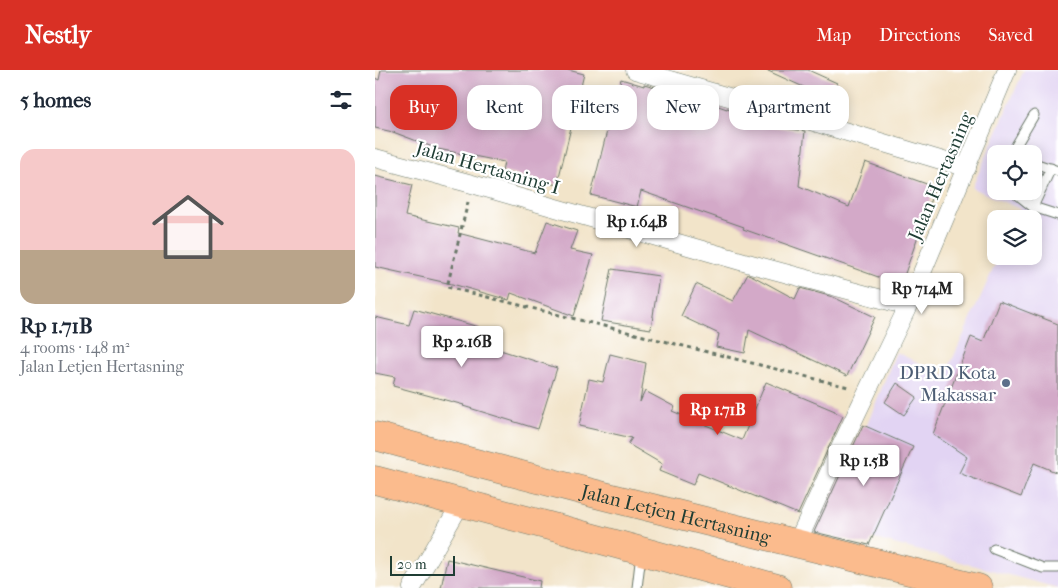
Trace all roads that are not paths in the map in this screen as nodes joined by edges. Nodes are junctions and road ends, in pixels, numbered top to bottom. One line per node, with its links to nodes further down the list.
1 (635, 70): 7 (street)
2 (1007, 70): 7 (street, Jalan Hertasning)
3 (1033, 115): 4 (lane)
4 (1016, 145)
5 (375, 158): 12 (street, Jalan Hertasning I)
6 (1042, 166): 8 (lane)
7 (967, 168): 12 (street, Jalan Hertasning)
8 (1054, 170): 10 (lane)
9 (1024, 200): 10 (lane)
10 (1033, 207): 11 (lane)
11 (1058, 215)
12 (909, 306): 16 (street, Jalan Hertasning)
13 (375, 436): 16 (main road, Jalan Letjen Hertasning)
14 (375, 480): 15 (main road)
15 (461, 504): 18 (main road); 20 (street)
16 (797, 543): 23 (main road, Jalan Letjen Hertasning)
17 (994, 549): 19 (lane)
18 (642, 551): 21 (lane); 22 (main road)
19 (1058, 568)
20 (413, 588)
21 (637, 588)
22 (777, 588)
23 (978, 588)

